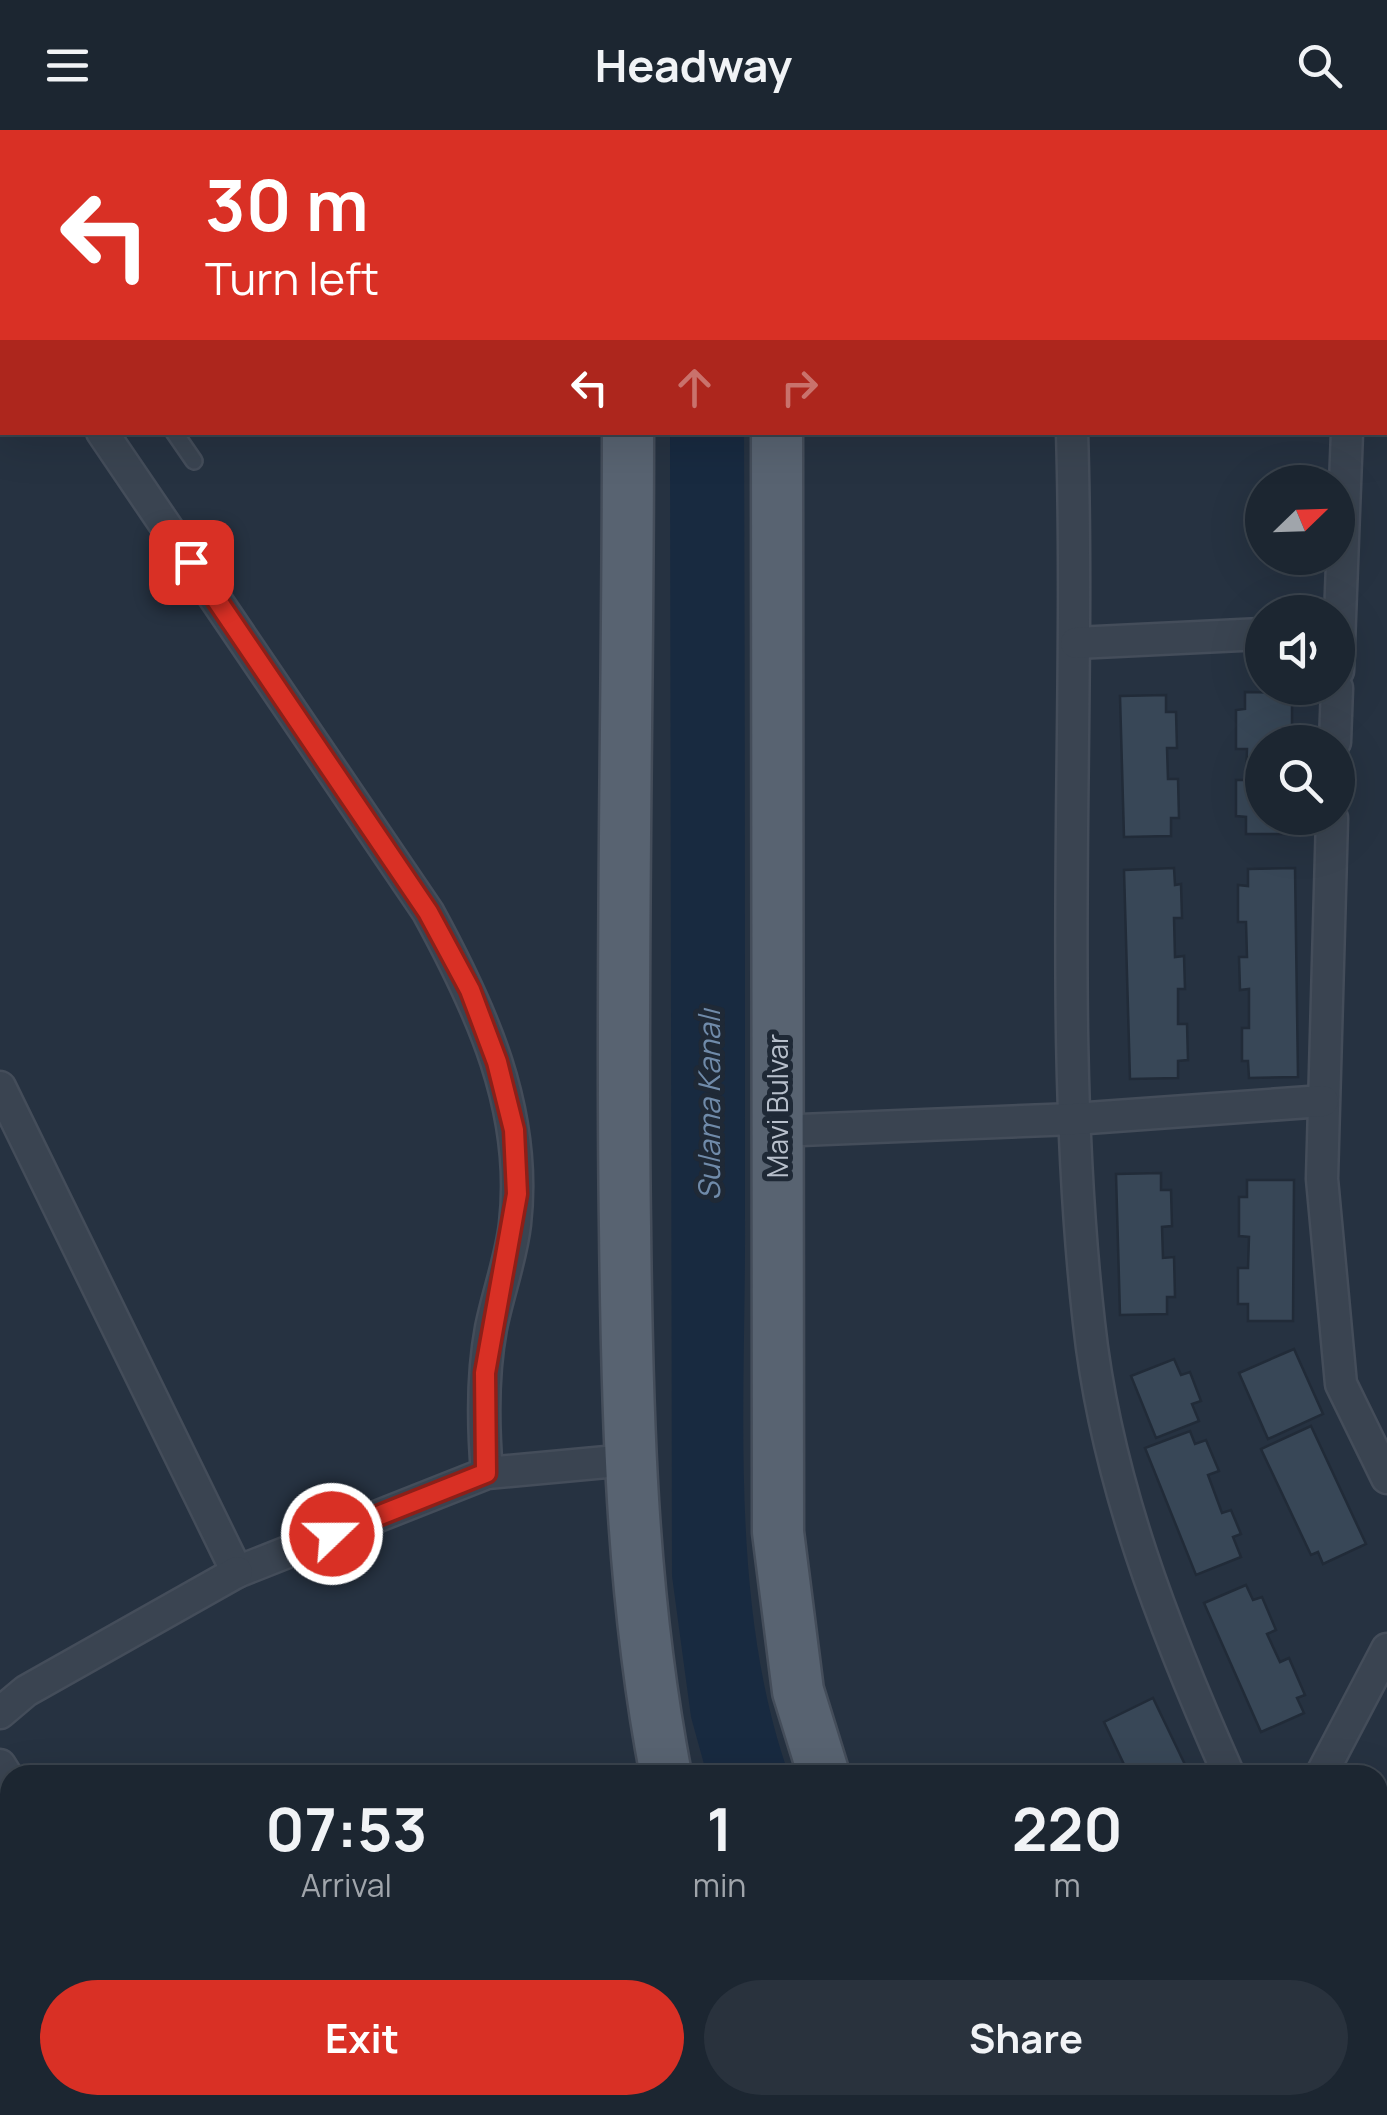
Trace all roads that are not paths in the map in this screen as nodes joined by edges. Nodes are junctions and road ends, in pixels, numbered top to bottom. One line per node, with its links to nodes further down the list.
1 (104, 435): 17 (street)
2 (176, 435): 7 (lane)
3 (628, 435): 16 (main road)
4 (777, 435): 15 (main road, Mavi Bulvar)
5 (1072, 435): 10 (street)
6 (1347, 435): 8 (street)
7 (194, 461)
8 (1340, 595)
9 (1245, 635): 10 (street)
10 (1076, 642): 14 (street)
11 (1331, 835): 13 (street)
12 (0, 1087): 19 (street)
13 (1323, 1101): 14 (street); 18 (street)
14 (1074, 1119): 15 (street); 24 (street)
15 (776, 1131): 23 (main road, Mavi Bulvar)
16 (628, 1460): 17 (street); 22 (main road)
17 (486, 1473): 19 (street)
18 (1387, 1478)
19 (237, 1572): 21 (street)
20 (1387, 1649): 25 (street)
21 (0, 1713)
22 (664, 1765)
23 (821, 1765)
24 (1225, 1765)
25 (1326, 1765)

